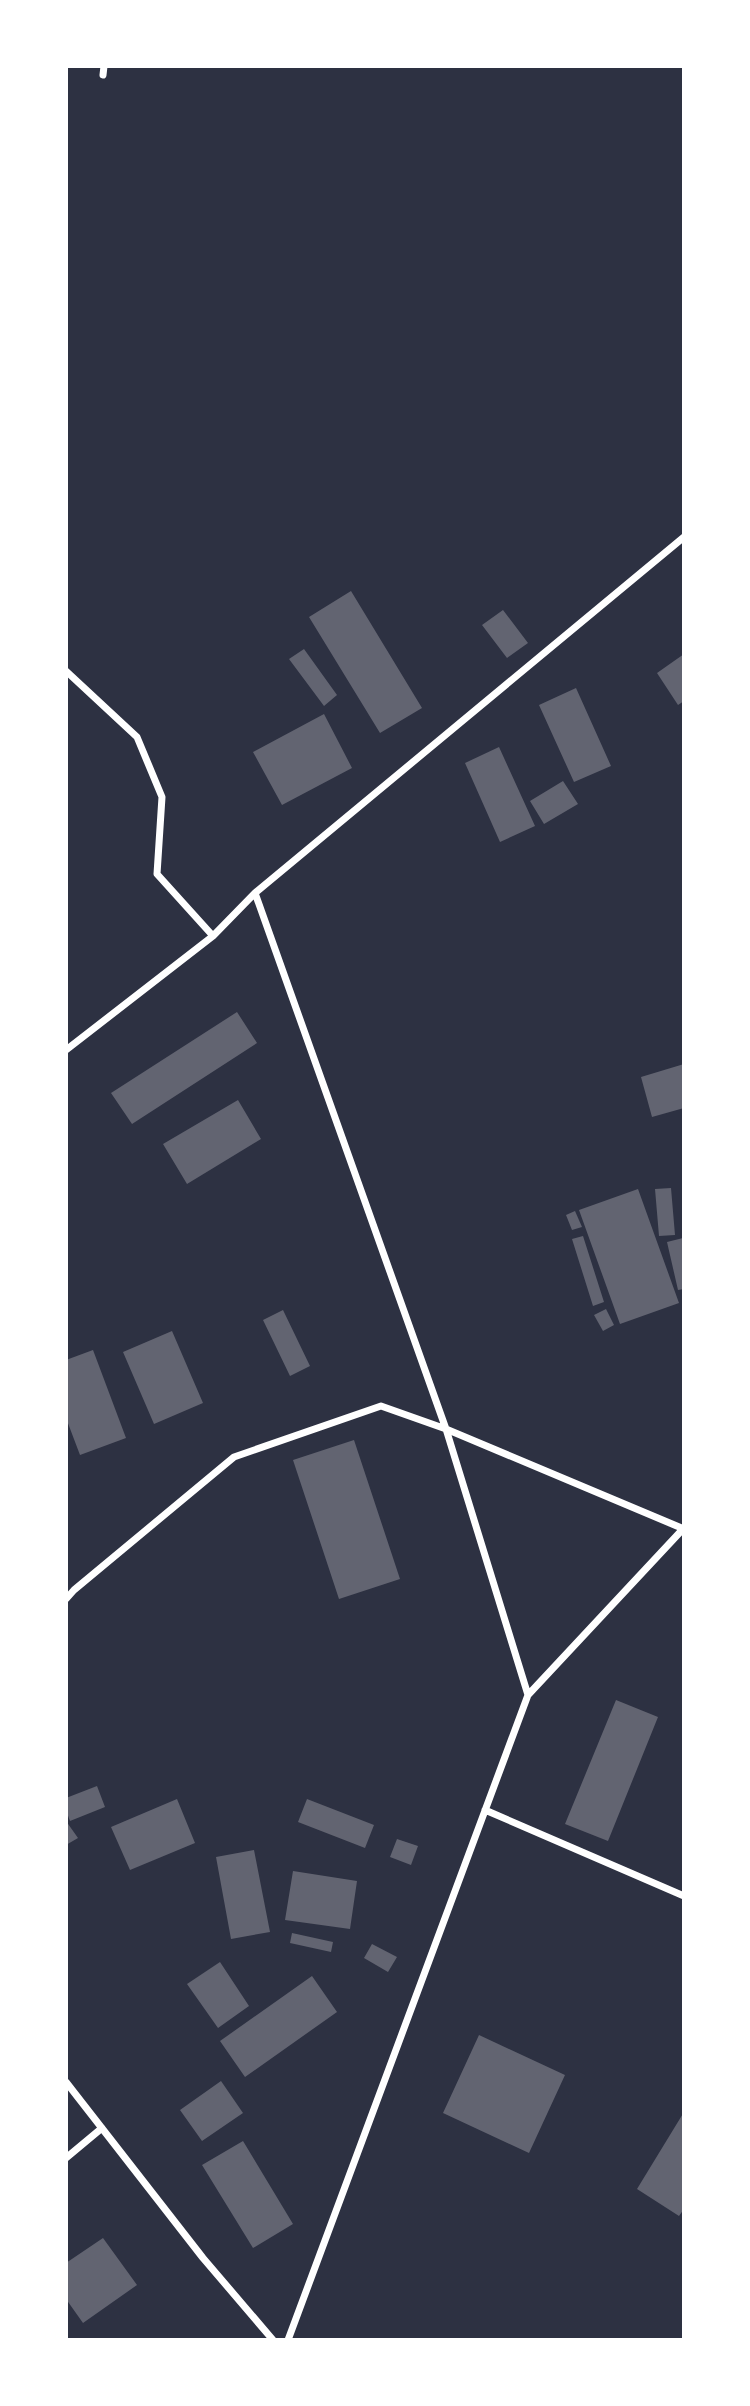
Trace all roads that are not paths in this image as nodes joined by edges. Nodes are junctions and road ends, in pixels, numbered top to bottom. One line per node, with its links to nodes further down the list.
1 (684, 537): 3 (street)
2 (66, 671): 4 (street)
3 (255, 893): 4 (street); 6 (street)
4 (213, 936): 5 (street)
5 (66, 1050)
6 (446, 1429): 7 (street); 8 (street); 9 (street)
7 (683, 1529): 9 (street)
8 (66, 1599)
9 (528, 1695): 10 (street)
10 (485, 1810): 11 (street); 16 (street)
11 (684, 1896)
12 (66, 2081): 13 (street)
13 (102, 2128): 14 (street); 15 (street)
14 (66, 2158)
15 (273, 2340)
16 (288, 2340)

